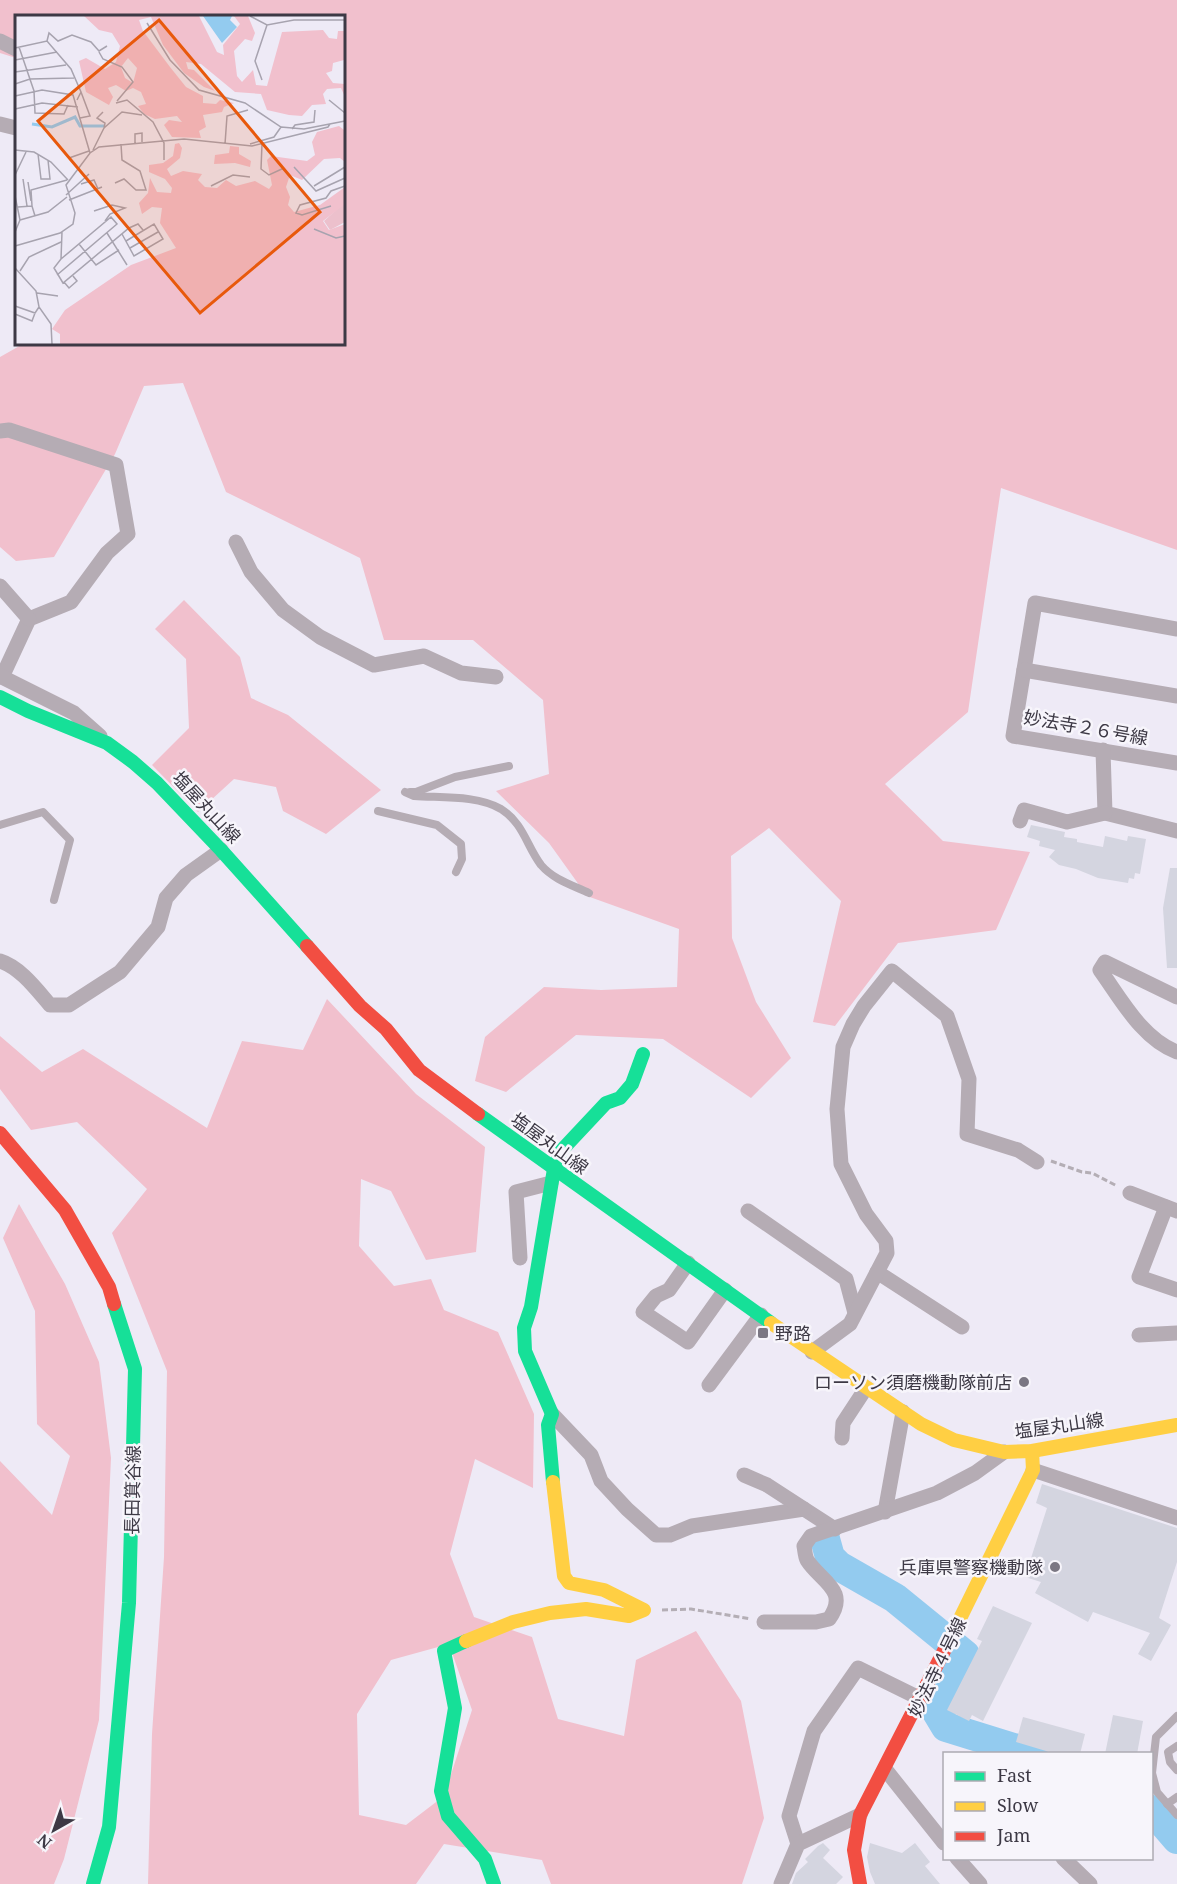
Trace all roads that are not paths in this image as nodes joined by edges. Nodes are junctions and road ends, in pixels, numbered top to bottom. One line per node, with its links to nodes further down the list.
1 (0, 41): 2 (street)
2 (15, 48)
3 (0, 124): 4 (street)
4 (15, 128)
5 (0, 431): 8 (street)
6 (236, 542): 12 (street)
7 (0, 586): 8 (street)
8 (29, 619): 11 (street)
9 (1177, 629): 10 (street, 妙法寺２６号線)
10 (1024, 670): 13 (street); 16 (street, 妙法寺２６号線)
11 (1, 677): 15 (street, 塩屋丸山線)
12 (496, 677)
13 (1177, 696)
14 (0, 698): 15 (street)
15 (107, 742): 24 (street, 塩屋丸山線)
16 (1103, 750): 17 (street, 妙法寺２６号線); 20 (street)
17 (1177, 763)
18 (509, 766): 26 (lane)
19 (378, 811): 25 (lane)
20 (1105, 813): 21 (street); 23 (street)
21 (1020, 821)
22 (0, 825): 27 (lane)
23 (1177, 831)
24 (221, 850): 28 (street); 34 (street, 塩屋丸山線)
25 (456, 872)
26 (589, 892)
27 (54, 900)
28 (0, 961)
29 (1177, 997): 30 (street)
30 (1177, 1052)
31 (643, 1054): 34 (street)
32 (0, 1134): 79 (street, 長田箕谷線)
33 (1037, 1162): 40 (street)
34 (552, 1176): 38 (street); 39 (street, 塩屋丸山線); 52 (street)
35 (1130, 1193): 36 (street)
36 (1171, 1209): 42 (street)
37 (748, 1211): 43 (street)
38 (520, 1258)
39 (688, 1263): 41 (street, 塩屋丸山線); 41 (street)
40 (878, 1272): 43 (street); 45 (street)
41 (725, 1290): 44 (street, 塩屋丸山線)
42 (1177, 1290)
43 (855, 1313): 48 (street)
44 (761, 1315): 48 (street, 塩屋丸山線); 49 (street)
45 (962, 1327)
46 (1177, 1333): 47 (street)
47 (1139, 1335)
48 (812, 1352): 50 (street, 塩屋丸山線)
49 (709, 1385)
50 (866, 1388): 51 (street, 塩屋丸山線); 54 (street)
51 (903, 1412): 55 (street, 塩屋丸山線); 60 (street)
52 (552, 1414): 59 (street); 80 (street)
53 (1177, 1425): 56 (street, 塩屋丸山線)
54 (842, 1438)
55 (1004, 1452): 56 (street, 塩屋丸山線); 60 (street)
56 (1032, 1452): 57 (street, 妙法寺４号線)
57 (1033, 1470): 61 (street); 64 (street, 妙法寺４号線)
58 (744, 1475): 59 (street)
59 (804, 1509): 62 (street)
60 (885, 1512): 62 (street)
61 (1177, 1518)
62 (835, 1529): 63 (street)
63 (764, 1622)
64 (921, 1700): 68 (street, 妙法寺４号線); 76 (street)
65 (1177, 1716): 67 (lane)
66 (1177, 1746): 69 (lane)
67 (1153, 1758)
68 (885, 1768): 73 (street, 妙法寺４号線); 75 (street)
69 (1177, 1770)
70 (1153, 1777): 72 (lane)
71 (1177, 1797): 72 (lane)
72 (1167, 1804): 74 (lane)
73 (860, 1815): 76 (street); 82 (street, 妙法寺４号線)
74 (1177, 1815)
75 (941, 1833)
76 (798, 1844): 81 (street)
77 (959, 1860): 83 (street)
78 (1065, 1860): 84 (street)
79 (93, 1884)
80 (494, 1884)
81 (781, 1884)
82 (860, 1884)
83 (980, 1884)
84 (1090, 1884)

